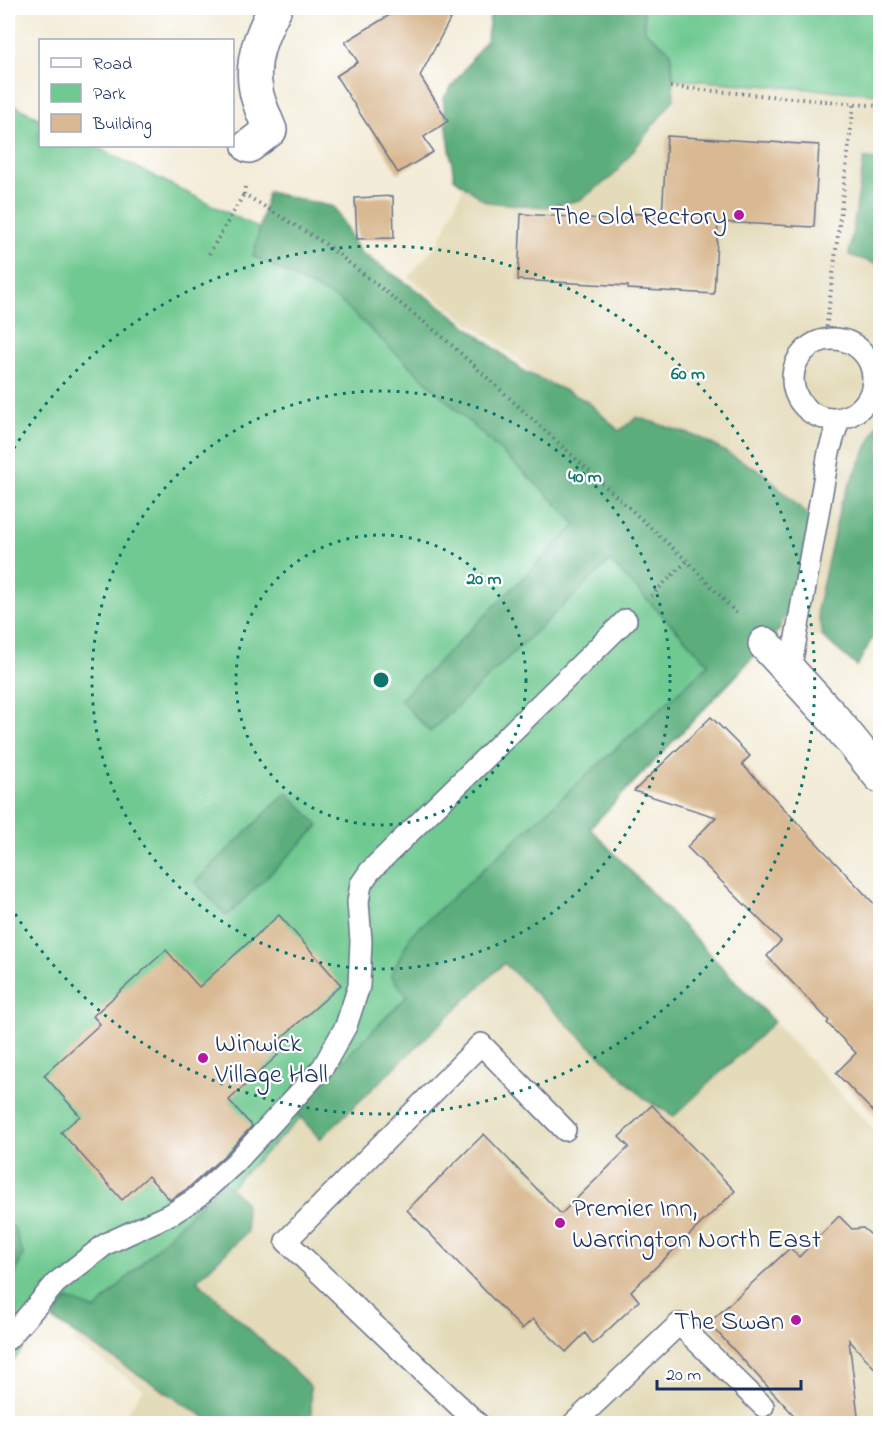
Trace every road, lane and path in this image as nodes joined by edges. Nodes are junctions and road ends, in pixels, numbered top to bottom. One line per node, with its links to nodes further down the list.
1 (275, 8): 5 (street)
2 (670, 87): 3 (path)
3 (854, 104): 4 (path); 8 (path)
4 (880, 106)
5 (249, 146): 6 (path)
6 (244, 194): 7 (path); 10 (path)
7 (209, 254)
8 (825, 339): 9 (lane); 9 (lane)
9 (839, 419): 13 (lane)
10 (687, 561): 11 (path); 12 (path)
11 (626, 620): 16 (lane)
12 (765, 644): 13 (street)
13 (790, 671): 14 (street)
14 (880, 776)
15 (565, 1130): 18 (lane)
16 (8, 1339)
17 (763, 1406): 19 (lane)
18 (478, 1424)
19 (573, 1424)

